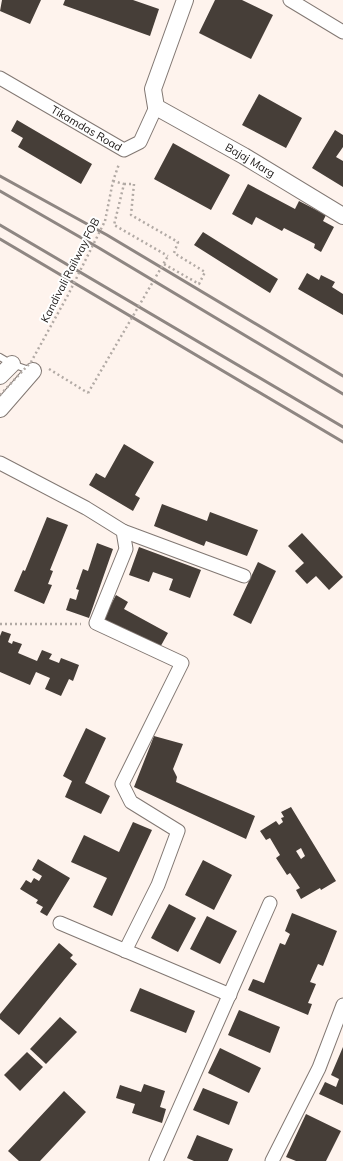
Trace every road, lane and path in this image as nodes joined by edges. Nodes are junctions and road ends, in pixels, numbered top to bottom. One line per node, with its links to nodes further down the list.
1 (185, 0): 5 (street)
2 (290, 0): 3 (street)
3 (343, 32)
4 (0, 78): 6 (street, Tikamdas Road)
5 (156, 107): 6 (street, Tikamdas Road); 9 (street, Bajaj Marg)
6 (124, 150): 7 (path, Kandivali Railway FOB)
7 (113, 182): 8 (path); 12 (path, Kandivali Railway FOB, bridge)
8 (124, 184): 10 (path, bridge); 10 (path)
9 (343, 216)
10 (164, 264): 12 (path, bridge)
11 (6, 361): 12 (lane); 13 (street)
12 (36, 366): 14 (path, Kandivali Railway FOB, bridge); 15 (street)
13 (0, 376)
14 (0, 395)
15 (0, 409)
16 (0, 463): 17 (street)
17 (123, 531): 18 (street); 19 (street)
18 (244, 576)
19 (96, 623): 20 (path); 23 (street)
20 (0, 624)
21 (270, 902): 24 (street)
22 (60, 923): 23 (street)
23 (125, 950): 24 (street)
24 (230, 995): 26 (street)
25 (343, 1005): 27 (street)
26 (156, 1161)
27 (272, 1161)

